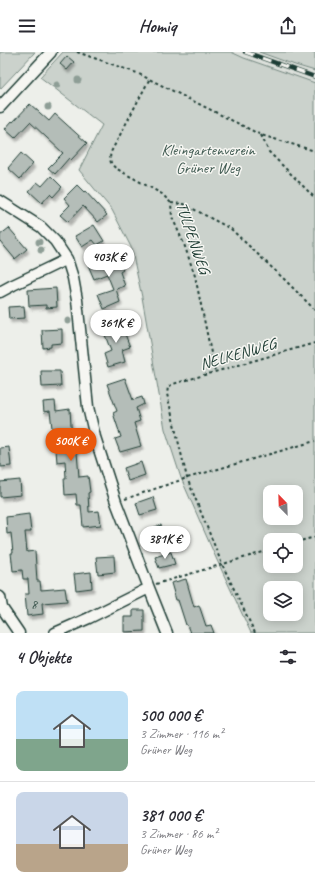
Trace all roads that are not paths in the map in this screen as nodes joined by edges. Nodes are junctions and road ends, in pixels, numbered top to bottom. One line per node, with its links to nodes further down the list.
1 (51, 52): 2 (street)
2 (0, 107)
3 (0, 201): 4 (street)
4 (67, 259): 5 (street); 6 (street)
5 (0, 292)
6 (149, 588): 10 (street); 11 (street)
7 (0, 597): 8 (street)
8 (1, 609): 9 (street)
9 (19, 633)
10 (55, 633)
11 (167, 633)

